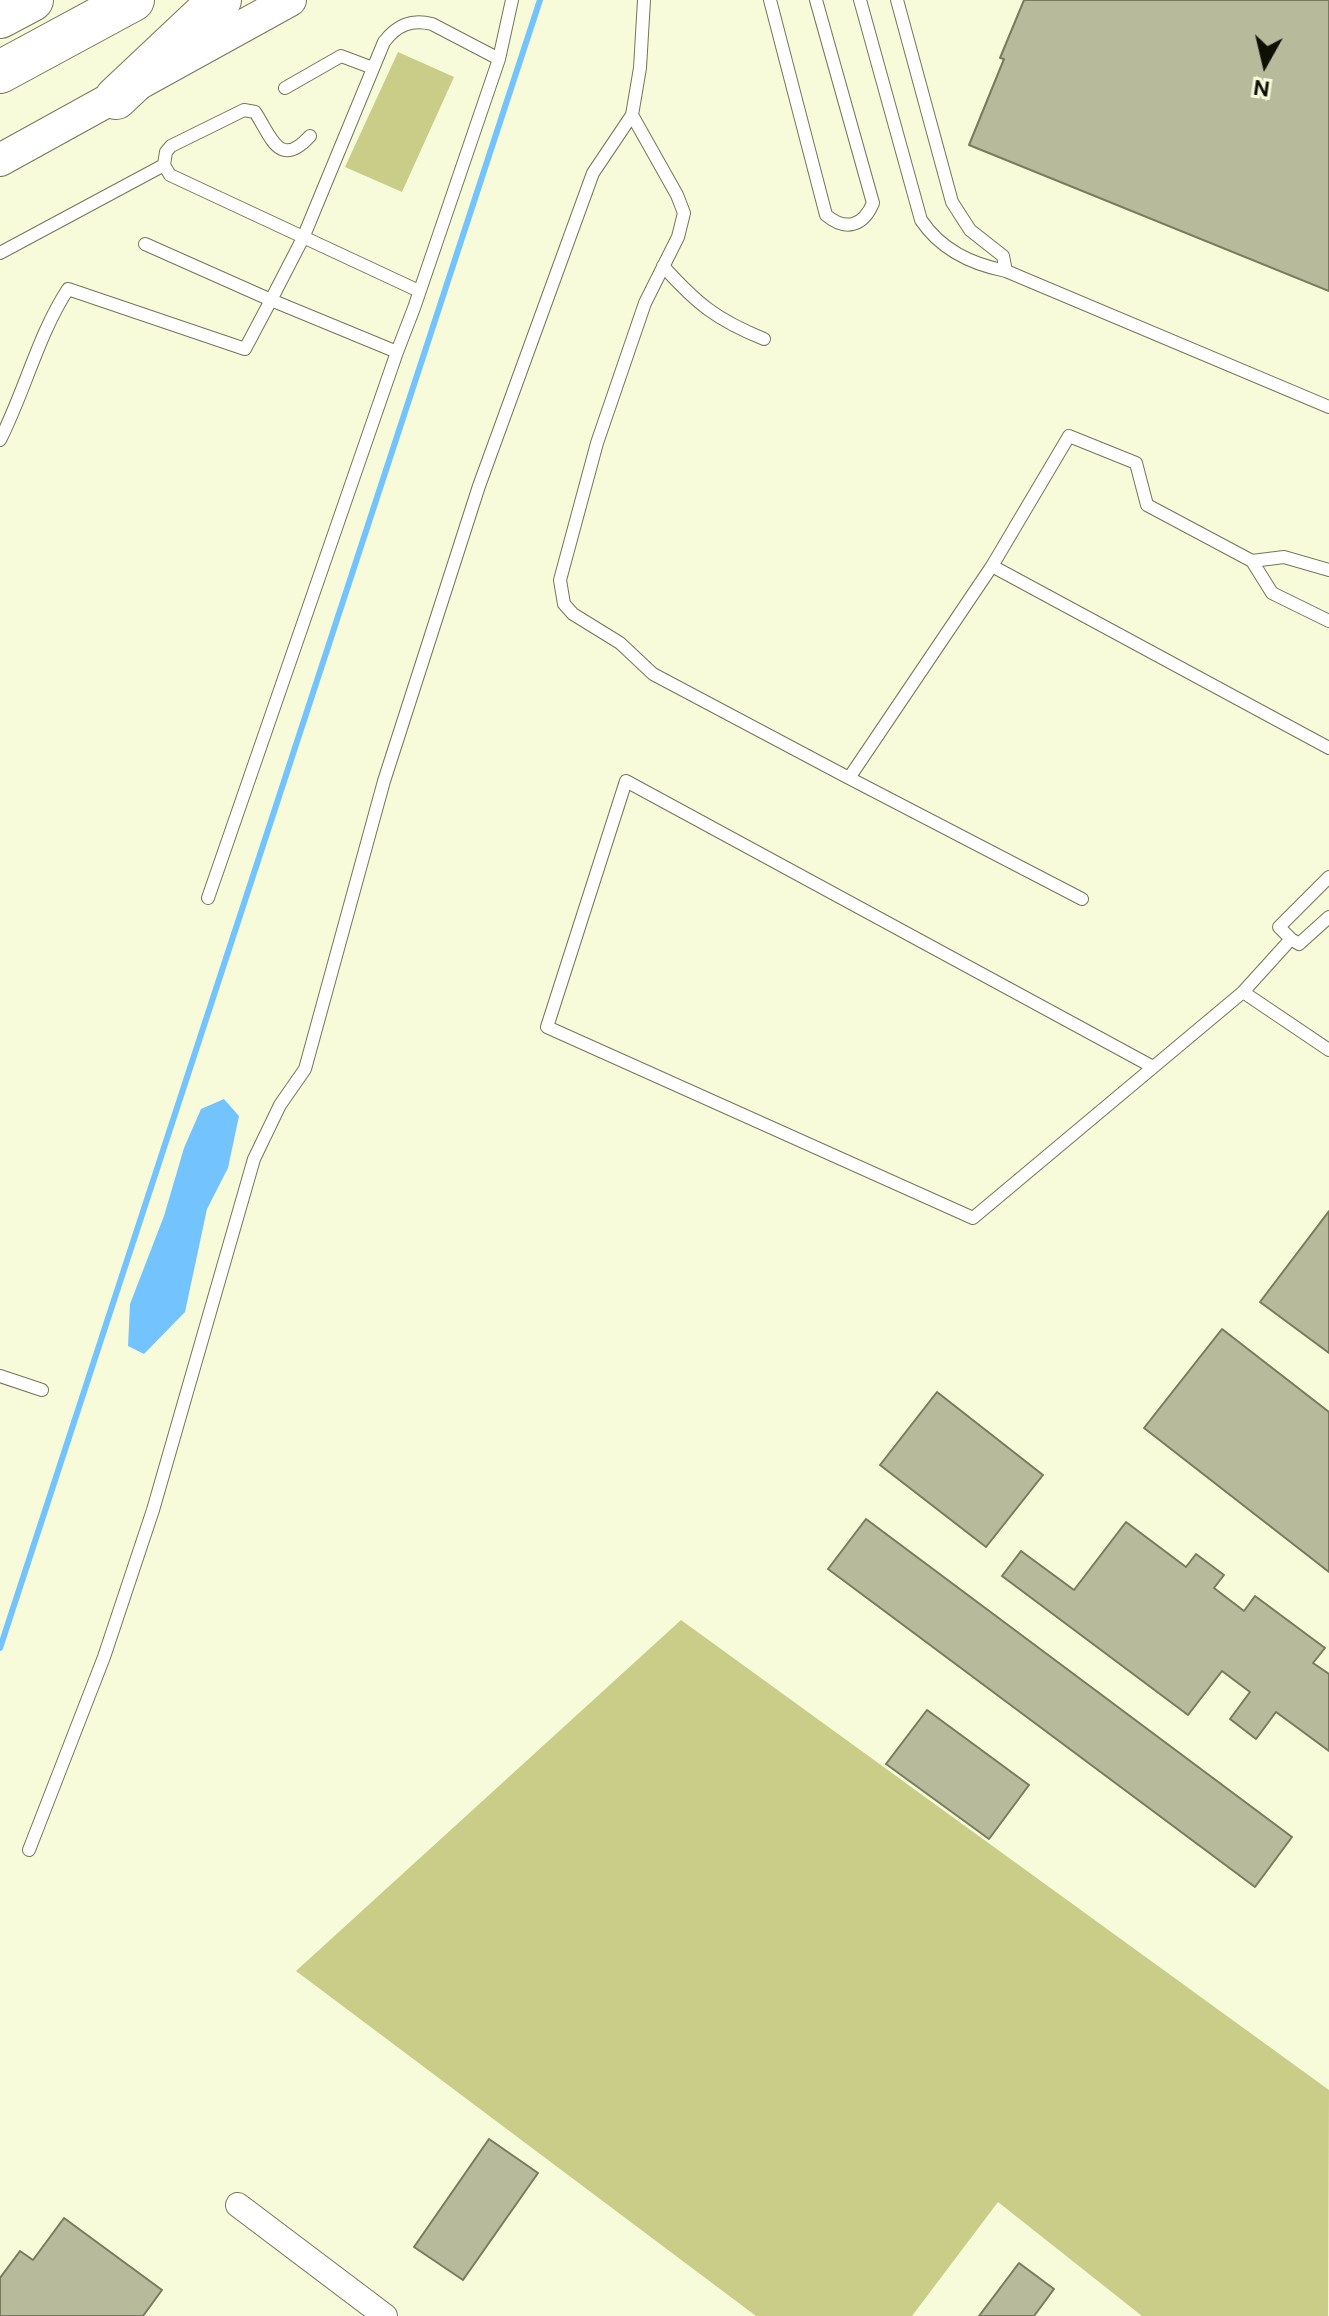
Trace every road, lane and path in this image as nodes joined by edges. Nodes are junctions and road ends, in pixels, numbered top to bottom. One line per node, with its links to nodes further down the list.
1 (32, 0): 11 (highway)
2 (133, 0): 14 (highway)
3 (220, 0): 16 (highway)
4 (290, 0): 16 (street)
5 (512, 0): 12 (lane)
6 (644, 0): 17 (lane)
7 (770, 0): 8 (lane)
8 (816, 0)
9 (860, 0): 25 (lane)
10 (897, 0): 25 (lane)
11 (0, 17)
12 (499, 59): 13 (lane); 26 (lane)
13 (373, 68): 15 (lane); 21 (lane)
14 (0, 72)
15 (285, 88)
16 (116, 98): 19 (street)
17 (632, 115): 24 (lane); 48 (lane)
18 (310, 136): 20 (lane)
19 (0, 160)
20 (164, 165): 21 (lane); 23 (lane)
21 (303, 238): 26 (lane); 27 (lane)
22 (145, 244): 27 (lane)
23 (0, 253)
24 (663, 266): 28 (lane); 37 (lane)
25 (1006, 271): 30 (lane)
26 (419, 291): 29 (lane)
27 (271, 300): 29 (lane); 31 (lane)
28 (764, 339)
29 (397, 352): 39 (lane)
30 (1329, 407)
31 (0, 440)
32 (1252, 561): 33 (lane); 34 (lane); 35 (lane)
33 (992, 566): 36 (lane); 37 (lane)
34 (1329, 570)
35 (1329, 621)
36 (1329, 748)
37 (849, 778): 40 (lane)
38 (1329, 877): 42 (lane)
39 (208, 898)
40 (1082, 899)
41 (1329, 917): 42 (lane)
42 (1291, 939): 43 (lane)
43 (1243, 992): 44 (lane); 45 (lane)
44 (1329, 1050)
45 (1153, 1067): 45 (lane)
46 (0, 1376): 47 (lane)
47 (42, 1390)
48 (29, 1850)
49 (238, 2205): 50 (street)
50 (385, 2316)

